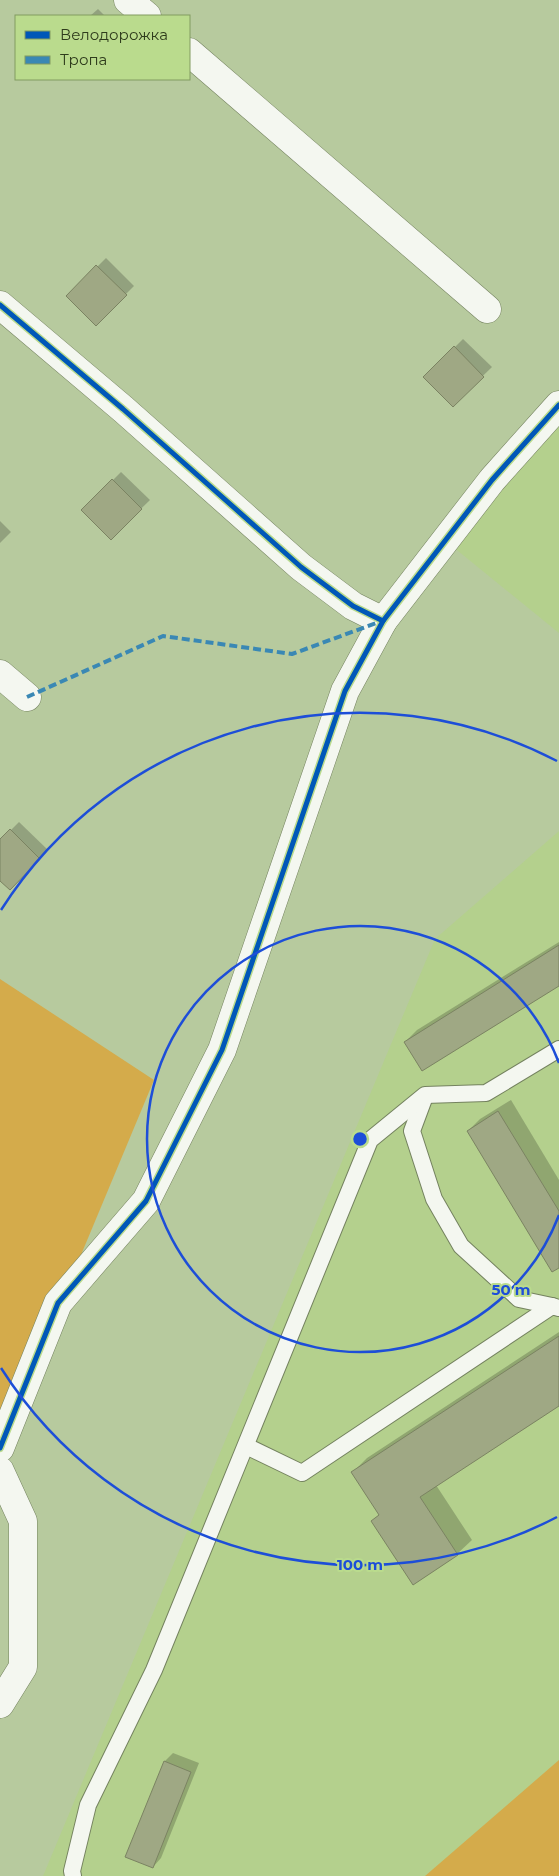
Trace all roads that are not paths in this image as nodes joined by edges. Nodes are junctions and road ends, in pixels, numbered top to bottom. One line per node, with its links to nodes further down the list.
1 (128, 0): 2 (street)
2 (146, 15)
3 (190, 53): 5 (street)
4 (0, 305): 7 (street)
5 (487, 309)
6 (559, 406): 7 (street)
7 (383, 621): 14 (street)
8 (0, 674): 9 (street)
9 (27, 697)
10 (559, 1049): 11 (lane)
11 (426, 1095): 12 (lane); 13 (lane)
12 (556, 1307): 13 (lane)
13 (246, 1446): 17 (lane)
14 (0, 1448)
15 (0, 1471): 16 (street)
16 (0, 1704)
17 (73, 1876)

